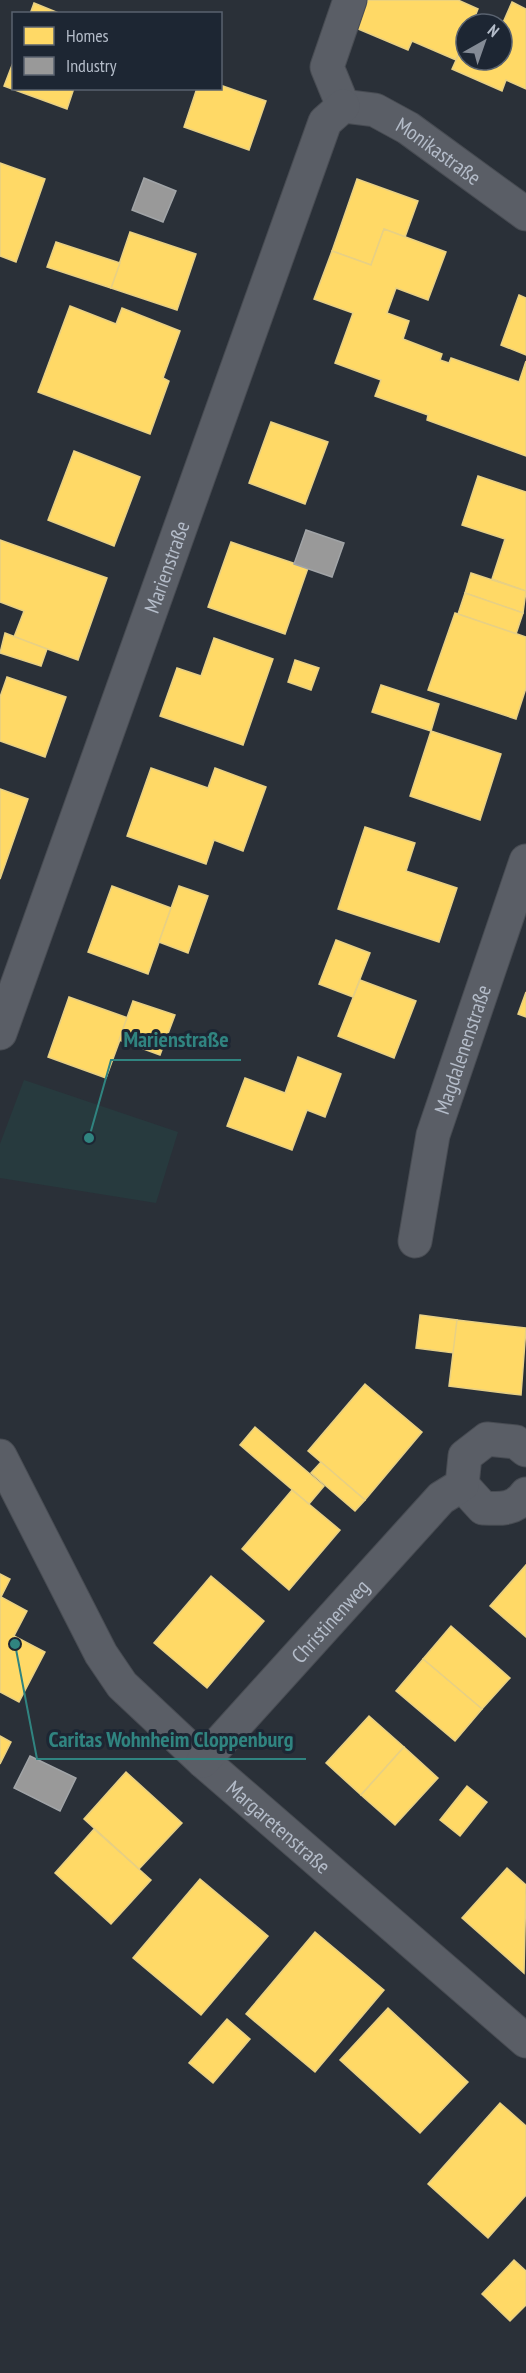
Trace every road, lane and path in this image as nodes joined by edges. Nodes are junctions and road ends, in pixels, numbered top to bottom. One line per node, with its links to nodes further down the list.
1 (350, 0): 2 (street)
2 (343, 106): 3 (street, Monikastraße); 5 (street, Marienstraße)
3 (526, 214)
4 (526, 861): 6 (street, Magdalenenstraße)
5 (0, 1033)
6 (416, 1241)
7 (526, 1450): 9 (street)
8 (0, 1456): 11 (street, Margaretenstraße)
9 (462, 1485): 10 (street); 11 (street, Christinenweg)
10 (526, 1494)
11 (203, 1761): 12 (street, Margaretenstraße)
12 (526, 2041)

